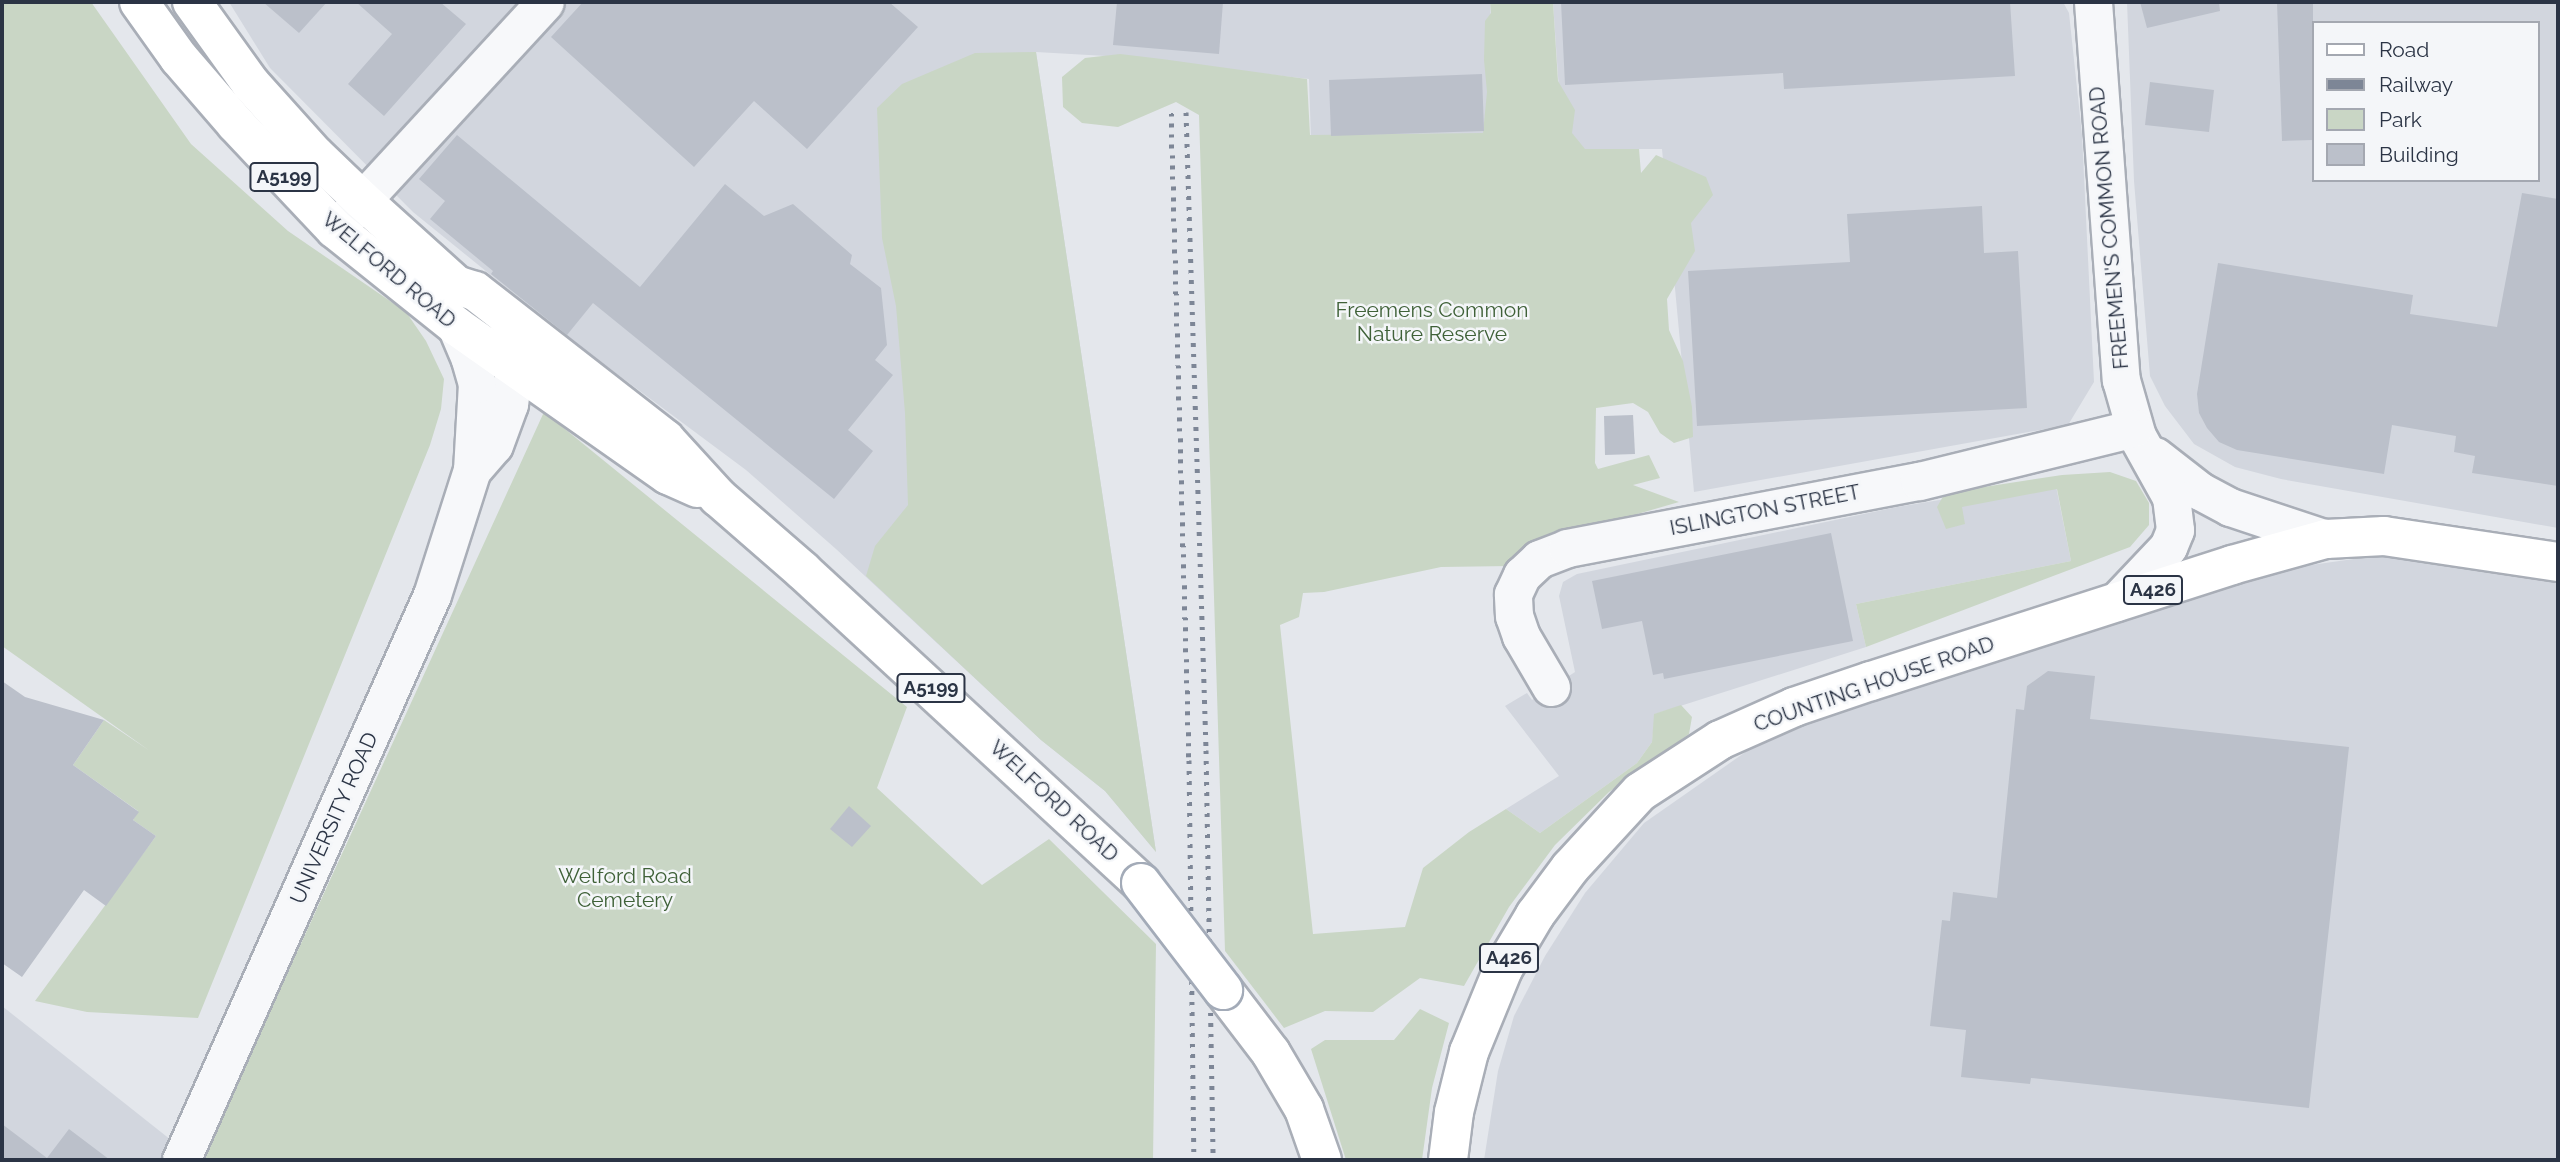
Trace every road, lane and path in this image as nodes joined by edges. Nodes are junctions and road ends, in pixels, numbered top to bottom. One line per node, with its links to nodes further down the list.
1 (139, 2): 6 (main road, WELFORD ROAD / A5199)
2 (192, 2): 5 (main road, WELFORD ROAD / A5199)
3 (545, 2): 5 (street)
4 (2093, 2): 10 (street, FREEMEN'S COMMON ROAD)
5 (362, 200): 6 (street); 7 (main road, WELFORD ROAD / A5199)
6 (335, 229): 8 (main road, WELFORD ROAD / A5199)
7 (456, 285): 9 (street, WELFORD ROAD); 12 (main road, WELFORD ROAD / A5199)
8 (456, 326): 9 (main road, WELFORD ROAD / A5199); 11 (street, UNIVERSITY ROAD)
9 (511, 385): 11 (street, UNIVERSITY ROAD); 12 (main road, WELFORD ROAD / A5199)
10 (2140, 439): 13 (street); 15 (street, FREEMEN'S COMMON ROAD); 16 (street, ISLINGTON STREET)
11 (472, 470): 17 (street, UNIVERSITY ROAD)
12 (718, 498): 18 (main road, WELFORD ROAD / A5199, bridge)
13 (2326, 539): 14 (main road, A426); 15 (main road, COUNTING HOUSE ROAD / A426)
14 (2558, 562)
15 (2116, 602): 19 (main road, COUNTING HOUSE ROAD / A426)
16 (1551, 687)
17 (181, 1160)
18 (1322, 1160)
19 (1448, 1160)

